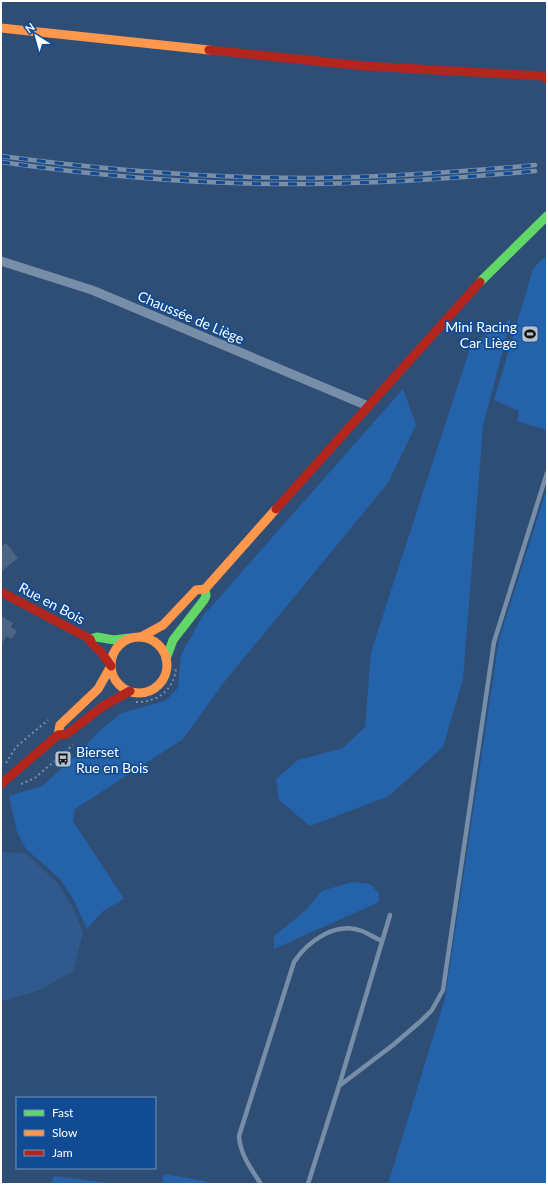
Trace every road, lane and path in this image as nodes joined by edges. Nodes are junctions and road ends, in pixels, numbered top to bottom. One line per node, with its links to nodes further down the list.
1 (1, 28): 2 (main road)
2 (547, 79)
3 (547, 216): 5 (main road)
4 (1, 261): 5 (street, Chaussée de Liège)
5 (368, 406): 7 (main road)
6 (547, 473): 21 (lane)
7 (205, 589): 9 (main road); 12 (main road)
8 (1, 592): 11 (main road, Rue en Bois)
9 (141, 637): 10 (main road); 12 (main road)
10 (129, 638): 11 (main road, Rue en Bois); 13 (main road)
11 (90, 639): 13 (main road, Rue en Bois)
12 (166, 660): 14 (main road)
13 (111, 666): 14 (main road); 16 (main road)
14 (130, 691): 16 (main road)
15 (49, 719): 17 (path)
16 (58, 735): 18 (main road)
17 (4, 766)
18 (1, 784)
19 (390, 915): 20 (lane)
20 (382, 941): 21 (lane); 22 (lane)
21 (339, 1086): 23 (lane)
22 (260, 1184)
23 (308, 1184)

